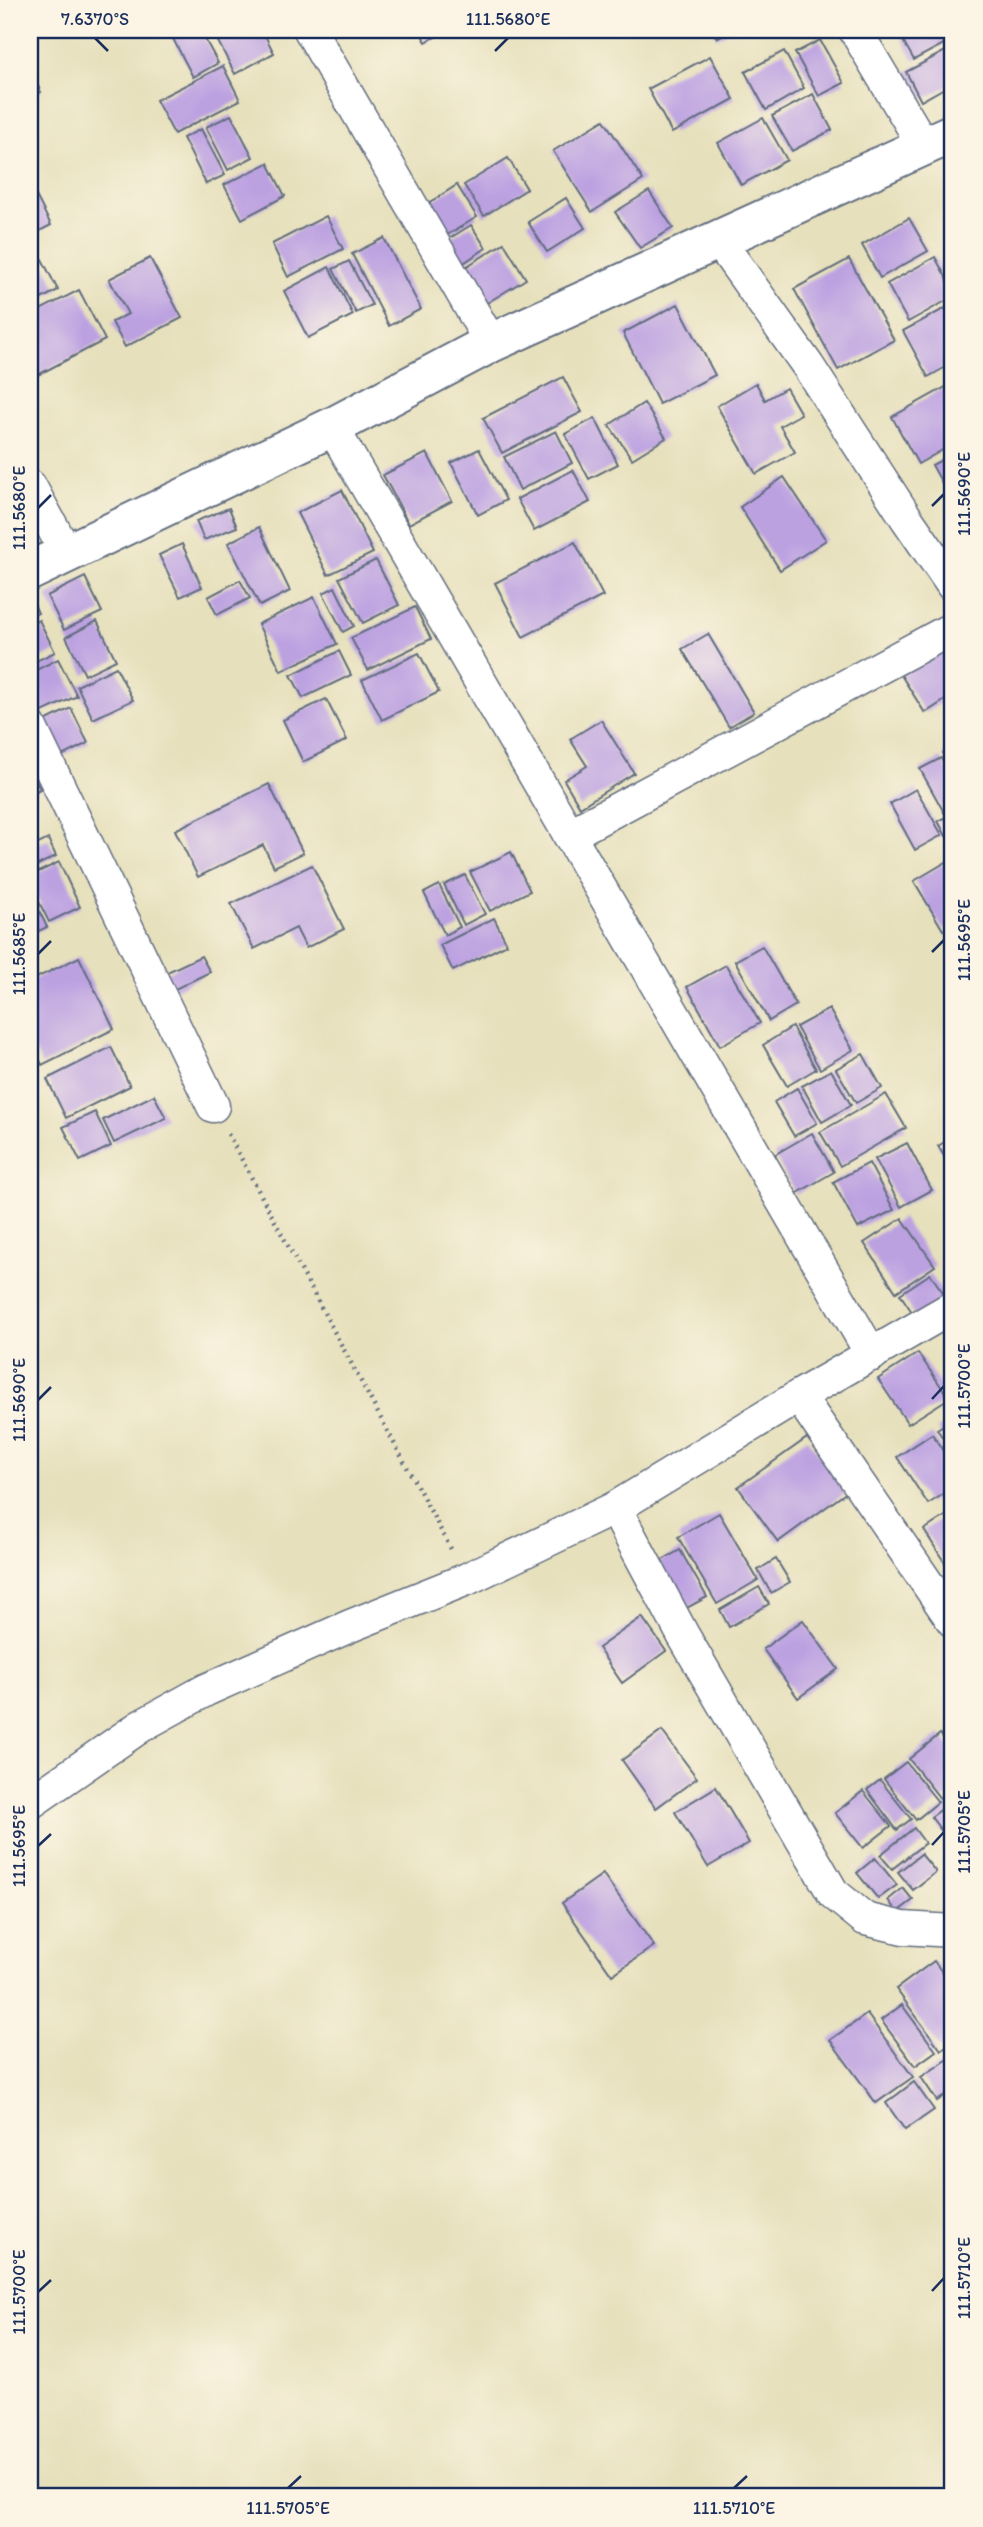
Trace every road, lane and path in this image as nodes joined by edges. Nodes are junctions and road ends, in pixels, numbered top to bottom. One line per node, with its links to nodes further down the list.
1 (310, 30): 5 (street)
2 (855, 30): 3 (street)
3 (939, 139): 4 (main road)
4 (719, 241): 5 (main road); 10 (street)
5 (491, 343): 6 (main road)
6 (332, 427): 8 (main road); 13 (street)
7 (30, 486): 8 (street)
8 (67, 554): 9 (main road)
9 (30, 571)
10 (953, 586)
11 (953, 628): 13 (street)
12 (30, 726): 14 (street)
13 (569, 835): 16 (street)
14 (213, 1106): 19 (path)
15 (953, 1307): 16 (street)
16 (872, 1355): 17 (street)
17 (799, 1396): 18 (street); 20 (street)
18 (615, 1508): 19 (street); 22 (street)
19 (467, 1579): 21 (street)
20 (953, 1621)
21 (30, 1803)
22 (953, 1931)

